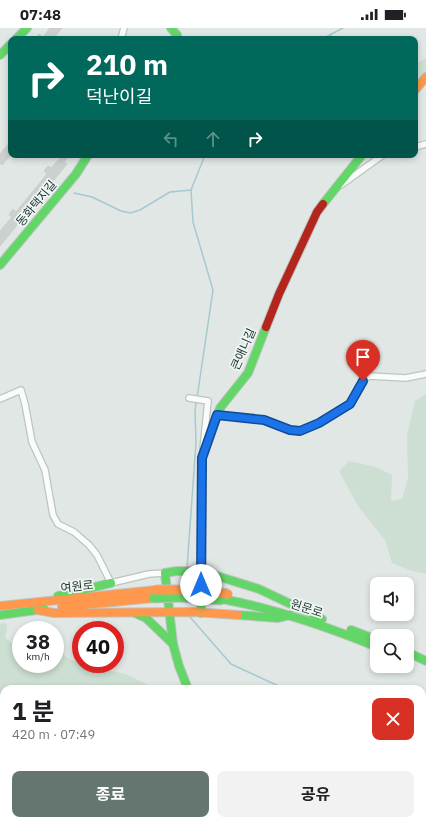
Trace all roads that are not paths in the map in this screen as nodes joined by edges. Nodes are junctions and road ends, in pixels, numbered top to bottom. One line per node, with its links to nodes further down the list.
1 (27, 28): 3 (main road)
2 (171, 28): 4 (main road)
3 (19, 36)
4 (177, 36)
5 (8, 47): 6 (main road)
6 (0, 56)
7 (426, 77): 8 (main road)
8 (418, 86)
9 (86, 158): 13 (main road, 동화택지길)
10 (360, 158): 12 (main road, 큰애니길)
11 (379, 158): 12 (street, 큰애니길)
12 (334, 190): 17 (main road, 큰애니길)
13 (0, 265)
14 (426, 374): 17 (street)
15 (190, 398): 18 (street)
16 (0, 399): 21 (street)
17 (217, 415): 18 (main road, 큰애니길)
18 (202, 458): 19 (main road, 큰애니길)
19 (198, 571): 20 (main road); 27 (main road, 큰애니길); 30 (main road)
20 (165, 573): 21 (street); 26 (main road)
21 (111, 583): 24 (main road)
22 (227, 597): 24 (main road, 여원로, bridge); 29 (main road, 원문로); 30 (main road, 원문로)
23 (0, 606): 24 (main road, 여원로)
24 (38, 606): 25 (main road); 28 (main road, 여원로)
25 (131, 612): 26 (main road); 32 (main road)
26 (169, 612): 27 (main road); 32 (main road)
27 (198, 613): 29 (main road)
28 (0, 615)
29 (290, 615): 33 (main road, 원문로)
30 (322, 619): 31 (main road, 원문로)
31 (370, 637)
32 (173, 644): 38 (main road)
33 (370, 644)
34 (414, 655): 35 (main road)
35 (426, 660)
36 (414, 663): 37 (main road)
37 (426, 668)
38 (186, 685)

